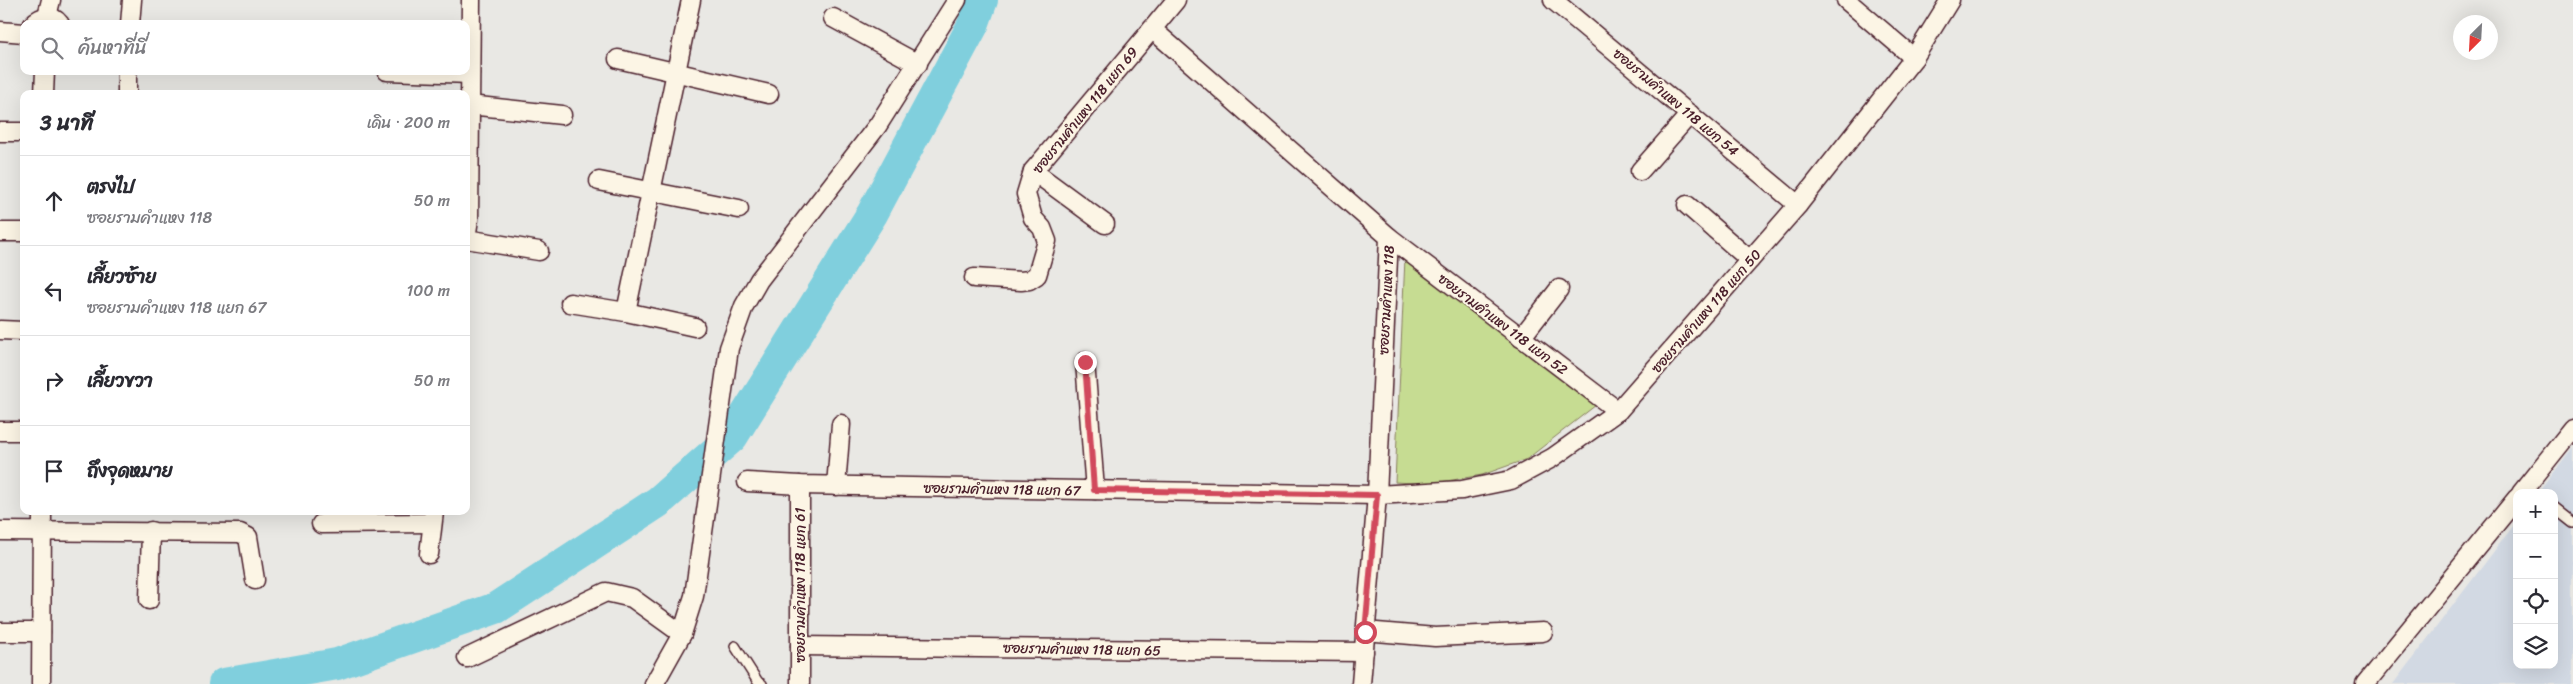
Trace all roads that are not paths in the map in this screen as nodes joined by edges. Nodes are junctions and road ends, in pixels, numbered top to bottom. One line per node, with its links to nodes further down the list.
1 (132, 0): 10 (street)
2 (470, 0): 18 (street)
3 (691, 0): 17 (street)
4 (957, 0): 16 (street)
5 (1176, 0): 11 (street)
6 (1554, 0): 27 (street, ซอยรามคำแหง 118 แยก 54)
7 (1846, 0): 14 (street)
8 (1950, 0): 14 (street, ซอยรามคำแหง 118 แยก 50)
9 (834, 18): 16 (street)
10 (130, 20)
11 (1152, 28): 31 (street, ซอยรามคำแหง 118 แยก 69); 41 (street, ซอยรามคำแหง 118)
12 (0, 31): 13 (street)
13 (20, 33)
14 (1914, 58): 35 (street, ซอยรามคำแหง 118 แยก 50)
15 (618, 59): 17 (street)
16 (918, 64): 81 (street)
17 (676, 72): 25 (street); 34 (street)
18 (470, 74)
19 (45, 75): 22 (street)
20 (128, 75): 23 (street)
21 (470, 75): 24 (street)
22 (44, 90)
23 (127, 90)
24 (469, 90)
25 (769, 94)
26 (470, 105): 28 (street)
27 (1690, 114): 32 (street); 35 (street, ซอยรามคำแหง 118 แยก 54)
28 (562, 115)
29 (0, 132): 30 (street)
30 (20, 132)
31 (1034, 171): 38 (street); 45 (street, ซอยรามคำแหง 118 แยก 69)
32 (1640, 171)
33 (599, 181): 34 (street)
34 (651, 192): 37 (street); 48 (street)
35 (1798, 204): 44 (street, ซอยรามคำแหง 118 แยก 50)
36 (1687, 205): 44 (street)
37 (739, 209)
38 (1105, 224)
39 (0, 232): 40 (street)
40 (20, 232)
41 (1389, 237): 52 (street, ซอยรามคำแหง 118 แยก 52); 64 (street, ซอยรามคำแหง 118)
42 (470, 239): 43 (street)
43 (539, 251)
44 (1750, 260): 54 (street, ซอยรามคำแหง 118 แยก 50)
45 (974, 278)
46 (1559, 289): 52 (street)
47 (570, 302): 48 (street)
48 (626, 312): 49 (street)
49 (695, 327)
50 (0, 330): 51 (street)
51 (20, 331)
52 (1521, 338): 54 (street, ซอยรามคำแหง 118 แยก 52)
53 (1085, 362): 63 (street)
54 (1618, 412): 64 (street, ซอยรามคำแหง 118 แยก 50)
55 (841, 424): 61 (street)
56 (2573, 428): 62 (street)
57 (0, 431): 58 (street)
58 (20, 431)
59 (748, 482): 60 (street, ซอยรามคำแหง 118 แยก 67)
60 (800, 485): 61 (street, ซอยรามคำแหง 118 แยก 67); 83 (street, ซอยรามคำแหง 118 แยก 61)
61 (836, 486): 63 (street, ซอยรามคำแหง 118 แยก 67)
62 (2527, 489)
63 (1094, 490): 64 (street, ซอยรามคำแหง 118 แยก 67)
64 (1377, 495): 79 (street, ซอยรามคำแหง 118)
65 (2513, 506): 91 (street)
66 (2558, 510): 69 (lane)
67 (42, 515): 73 (street)
68 (433, 517): 70 (street); 74 (street)
69 (2573, 522)
70 (321, 524)
71 (0, 531): 73 (street)
72 (151, 531): 73 (street); 75 (street); 76 (street)
73 (42, 532): 78 (street)
74 (429, 554)
75 (255, 580)
76 (149, 600)
77 (0, 632): 78 (street)
78 (41, 632): 86 (street)
79 (1365, 632): 80 (street); 84 (street, ซอยรามคำแหง 118)
80 (1543, 632)
81 (682, 634): 85 (street); 87 (street)
82 (734, 646): 88 (lane)
83 (800, 646): 84 (street, ซอยรามคำแหง 118 แยก 65); 89 (street, ซอยรามคำแหง 118 แยก 61)
84 (1364, 652): 90 (street, ซอยรามคำแหง 118)
85 (467, 658)
86 (41, 684)
87 (654, 684)
88 (762, 684)
89 (800, 684)
90 (1361, 684)
91 (2365, 684)

